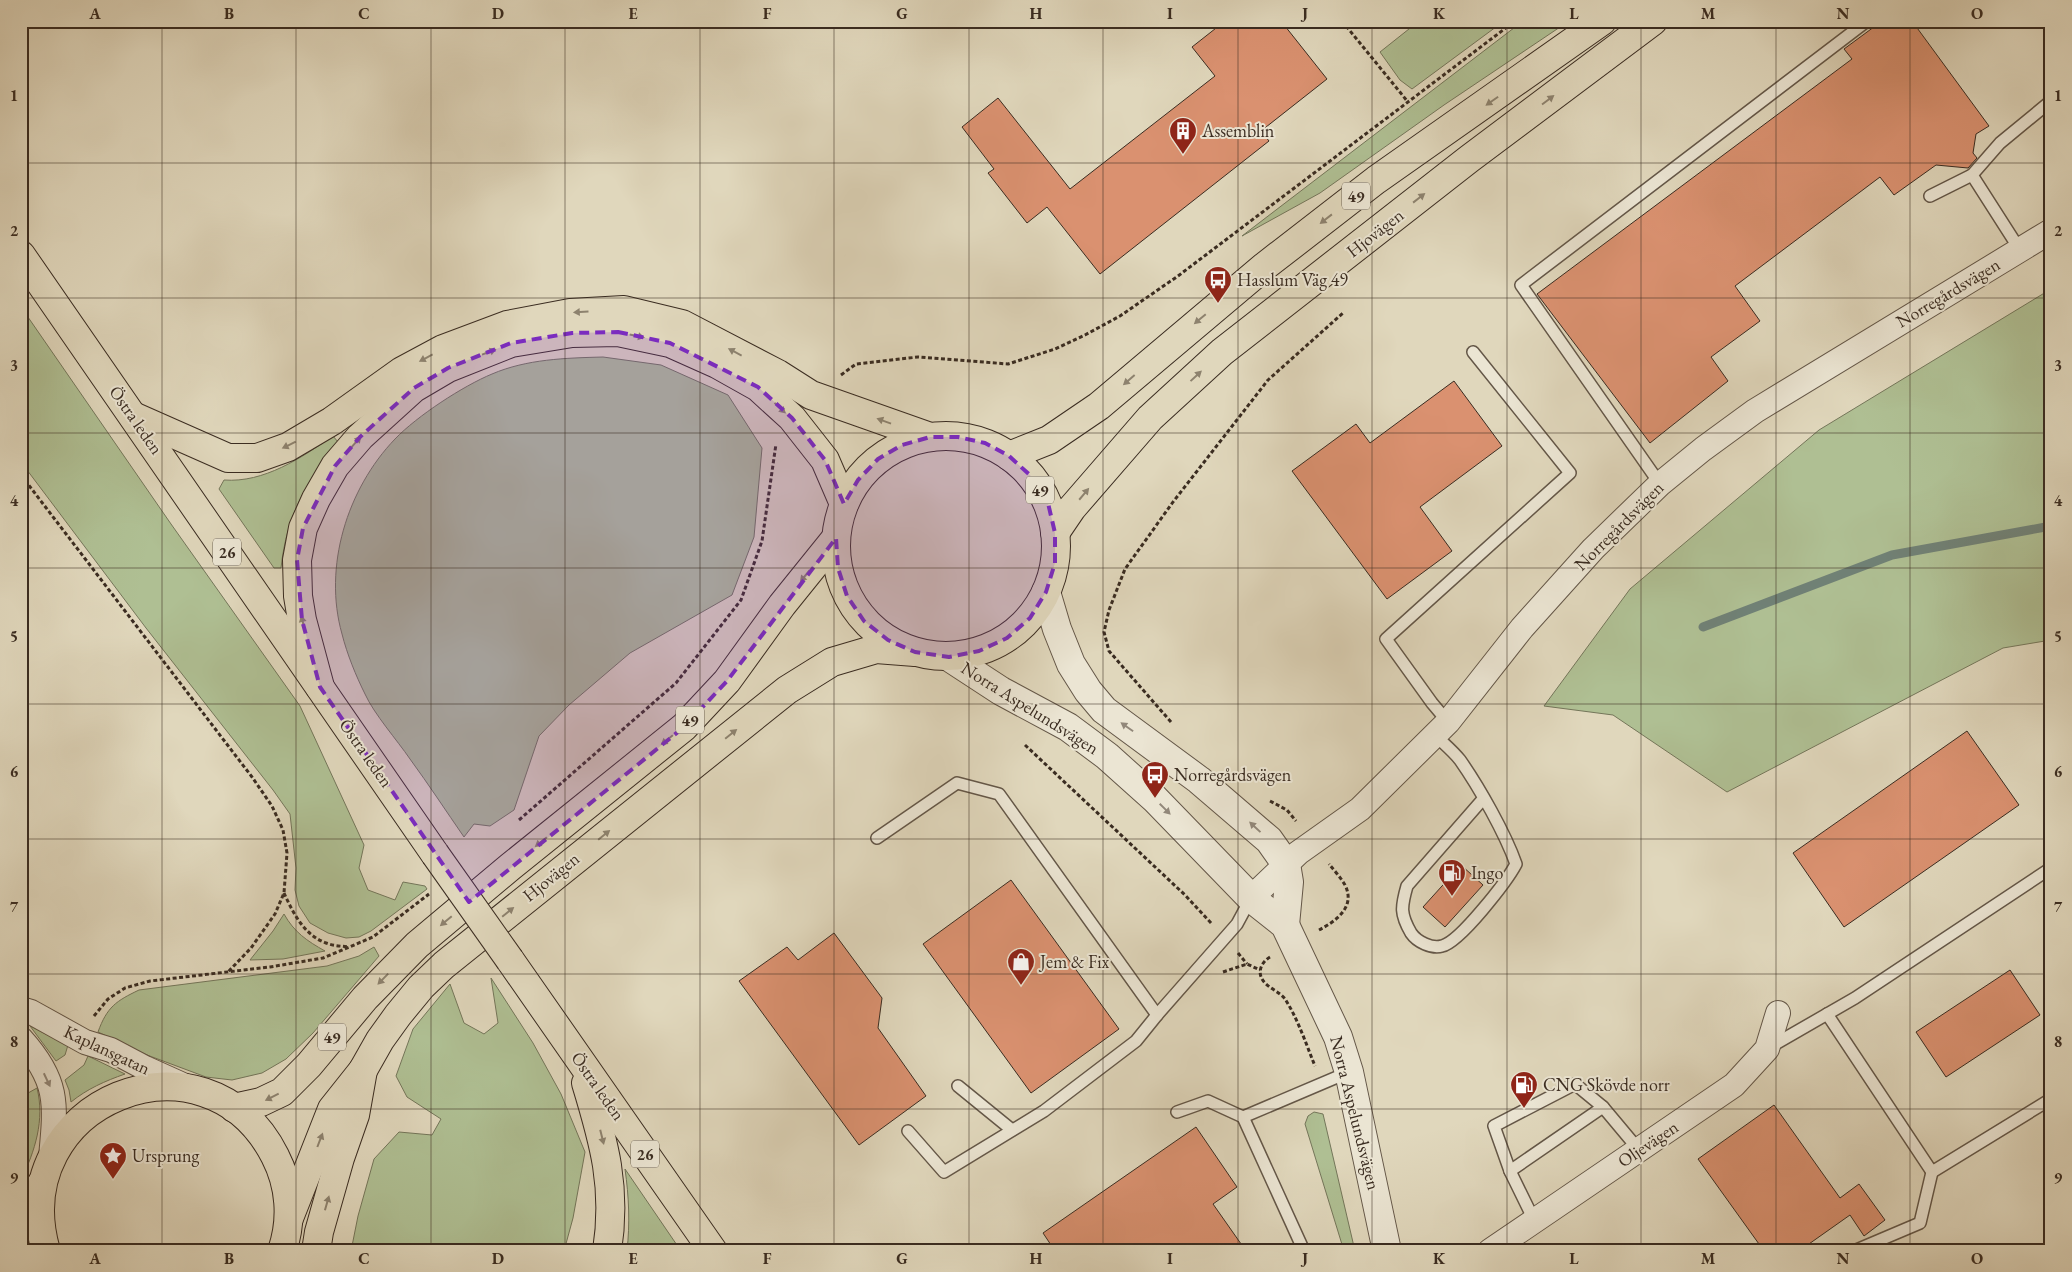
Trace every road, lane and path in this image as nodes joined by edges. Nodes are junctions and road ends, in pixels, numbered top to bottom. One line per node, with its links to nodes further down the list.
1 (1342, 21): 6 (path)
2 (1602, 21): 16 (main road, 49, one-way to 16)
3 (1653, 21): 20 (main road, Hjovägen / 49, one-way to 3)
4 (1867, 21): 18 (lane)
5 (2051, 101): 7 (lane)
6 (1408, 102)
7 (1972, 175): 8 (lane); 10 (lane)
8 (1930, 196)
9 (2051, 231): 10 (street, Norregårdsvägen)
10 (2020, 250): 18 (street, Norregårdsvägen)
11 (21, 255): 14 (main road, Östra leden / 26)
12 (1343, 313): 26 (path)
13 (1473, 352): 27 (lane)
14 (133, 416): 15 (main road, one-way to 14); 25 (main road, Östra leden / 26)
15 (930, 437): 16 (main road, 49); 19 (main road, 49)
16 (1009, 456): 20 (main road, 49)
17 (21, 475): 36 (path)
18 (1660, 484): 27 (street, Norregårdsvägen)
19 (844, 504): 21 (main road, 49); 25 (main road, one-way to 19)
20 (1056, 533): 22 (main road, 49)
21 (836, 538): 23 (main road, 49); 59 (main road, Hjovägen / 49, one-way to 59)
22 (1046, 592): 24 (main road, 49); 33 (street, Norra Aspelundsvägen, one-way to 22)
23 (915, 652): 24 (main road, 49); 53 (main road, Hjovägen / 49, one-way to 23)
24 (949, 657): 37 (street, Norra Aspelundsvägen, one-way to 37)
25 (320, 687): 52 (main road, Östra leden / 26, bridge)
26 (1178, 727)
27 (1442, 728): 30 (lane); 33 (street, Norregårdsvägen)
28 (1025, 745): 40 (path)
29 (1265, 798): 31 (path)
30 (1483, 799): 30 (lane)
31 (1293, 818)
32 (878, 838): 48 (lane)
33 (1286, 864): 37 (street, Norregårdsvägen); 38 (street, Norra Aspelundsvägen)
34 (2051, 868): 47 (lane)
35 (1336, 872): 39 (path)
36 (284, 893): 41 (path); 50 (path)
37 (1251, 898): 38 (street, Norra Aspelundsvägen); 40 (lane)
38 (1285, 925): 54 (street, Norra Aspelundsvägen)
39 (1322, 928)
40 (1224, 938): 42 (path); 48 (lane)
41 (349, 947)
42 (1247, 964): 43 (path); 44 (path)
43 (1260, 970)
44 (1218, 974)
45 (21, 1009): 50 (street, Kaplansgatan)
46 (1778, 1013): 51 (street, Oljevägen)
47 (1827, 1014): 51 (lane); 67 (lane)
48 (1157, 1015): 62 (lane)
49 (21, 1039): 65 (street, one-way to 65)
50 (85, 1042): 56 (street, Kaplansgatan)
51 (1766, 1049): 64 (street, Oljevägen)
52 (578, 1057): 76 (main road, one-way to 76); 77 (main road, Östra leden / 26)
53 (363, 1070): 70 (main road, Hjovägen / 49, one-way to 53); 75 (main road, one-way to 53)
54 (1349, 1072): 61 (lane); 79 (street, Norra Aspelundsvägen)
55 (958, 1086): 62 (lane)
56 (193, 1090): 59 (main road); 65 (main road)
57 (2051, 1099): 67 (lane)
58 (1603, 1107): 64 (lane); 66 (lane); 66 (lane)
59 (234, 1108): 70 (main road)
60 (1177, 1112): 61 (lane)
61 (1243, 1117): 78 (lane)
62 (1012, 1130): 63 (lane)
63 (908, 1131)
64 (1639, 1150): 71 (street, Oljevägen)
65 (51, 1157): 68 (main road)
66 (1510, 1171): 71 (lane)
67 (1932, 1172): 80 (lane)
68 (42, 1183): 69 (street); 73 (main road)
69 (21, 1218)
70 (289, 1218): 74 (main road)
71 (1535, 1222): 72 (street, Oljevägen)
72 (1494, 1250)
73 (46, 1251)
74 (282, 1251)
75 (316, 1251)
76 (607, 1251)
77 (713, 1251)
78 (1304, 1251)
79 (1388, 1251)
80 (1854, 1251)

